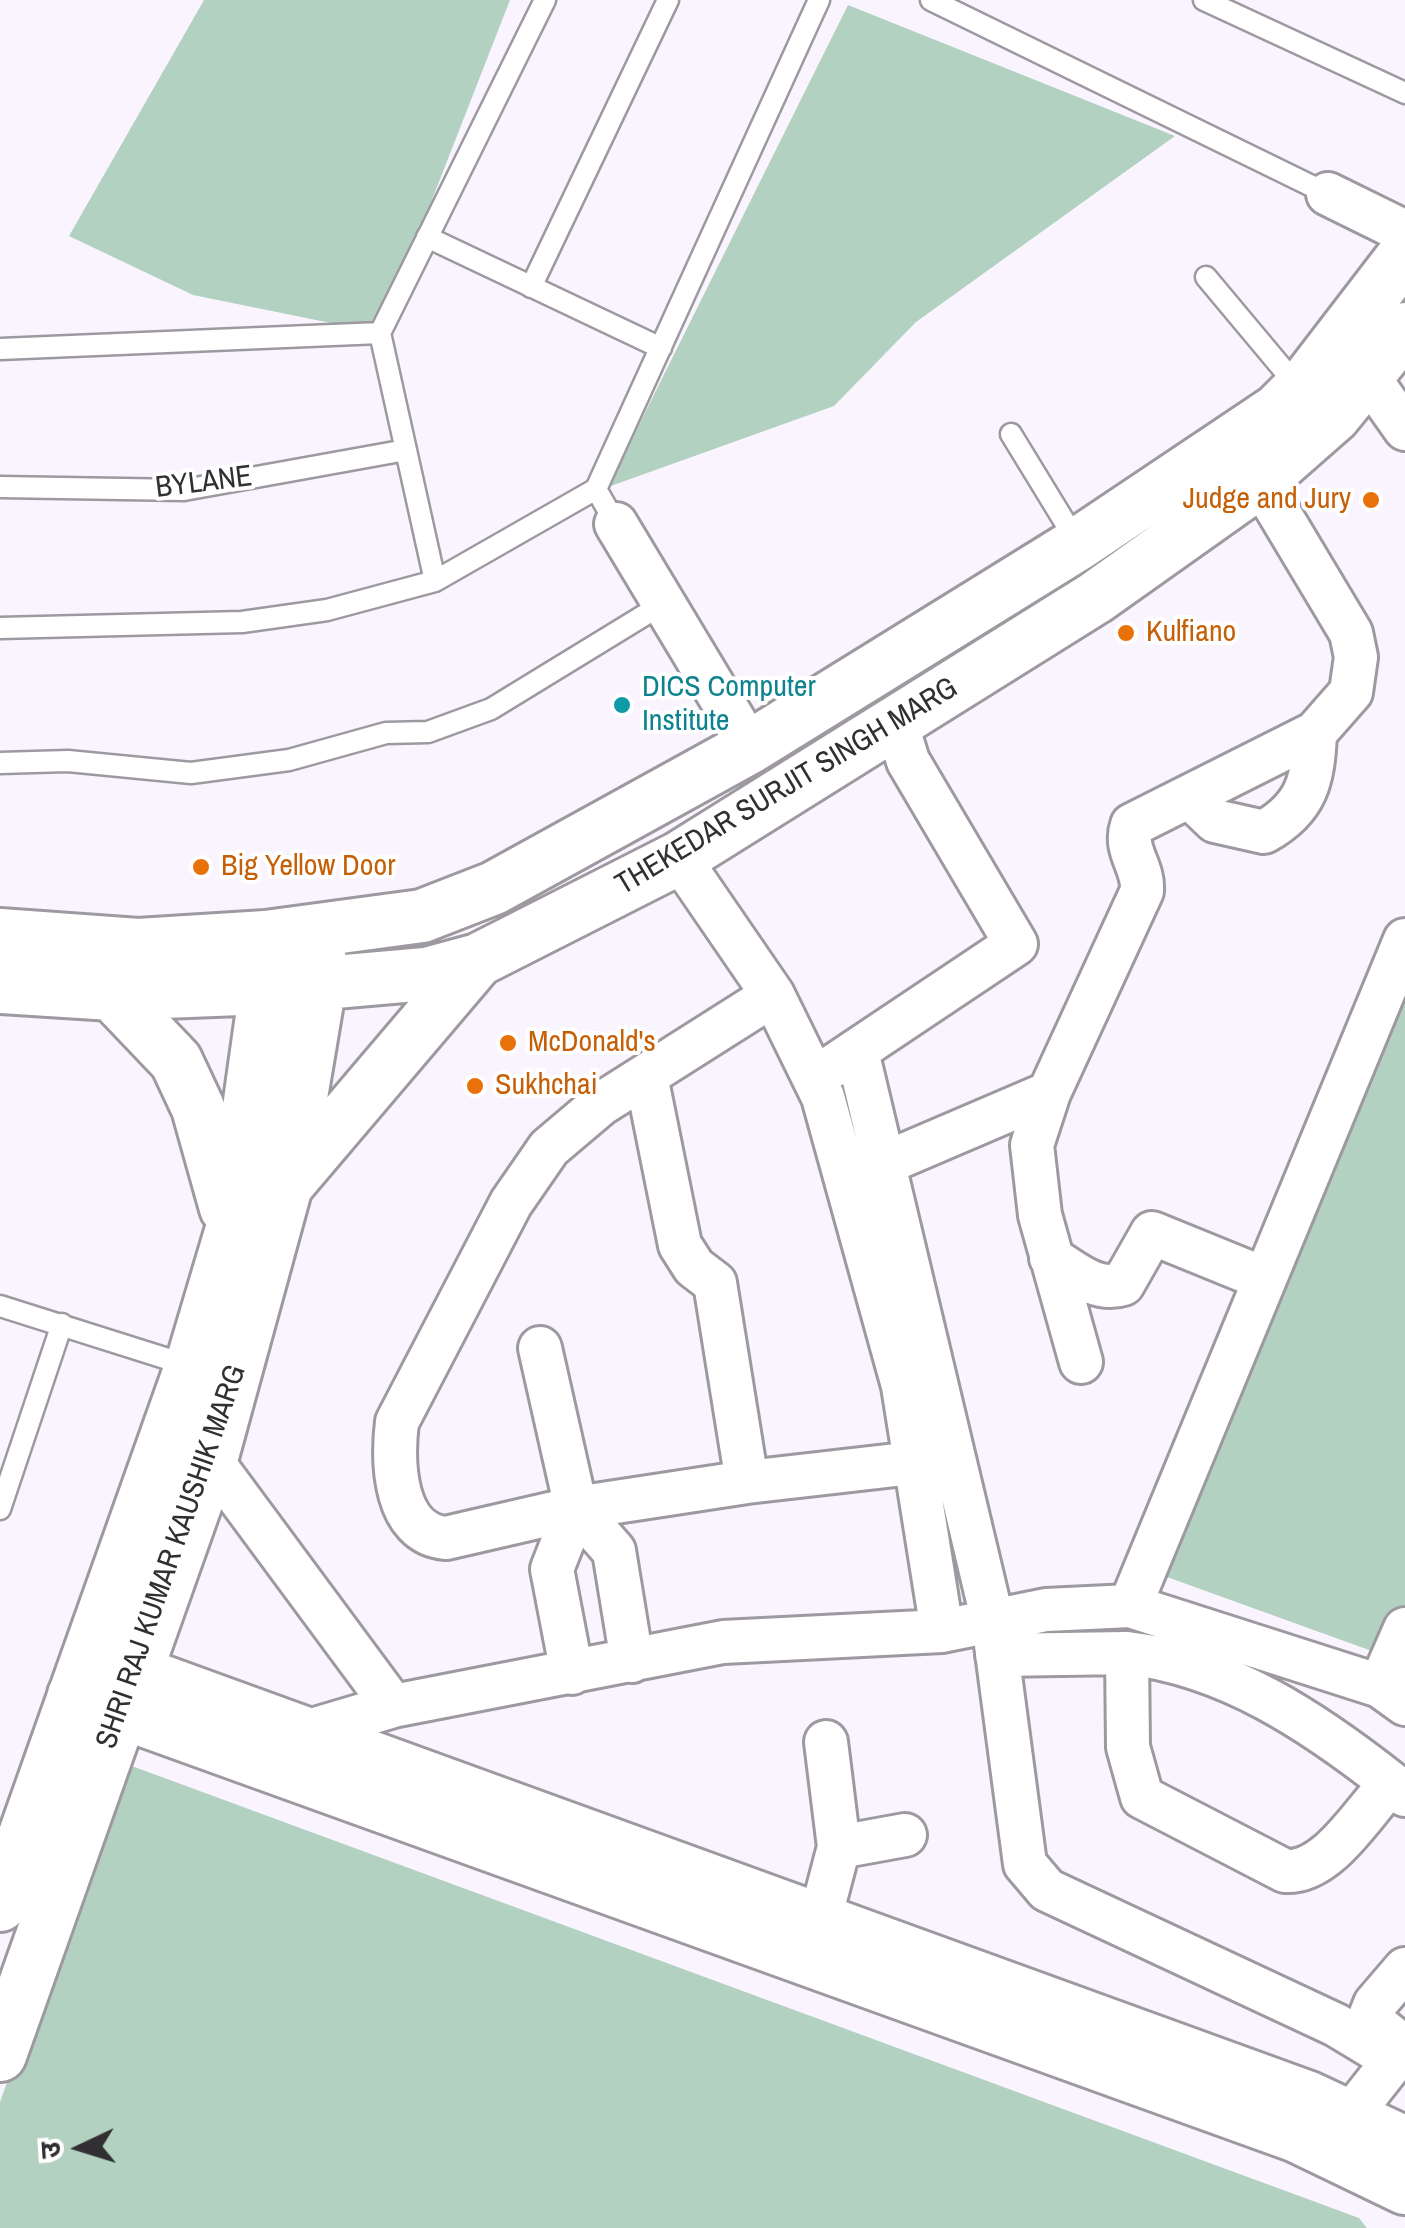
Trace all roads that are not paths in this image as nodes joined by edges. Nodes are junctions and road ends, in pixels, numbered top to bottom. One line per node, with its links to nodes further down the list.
1 (545, 0): 9 (lane)
2 (668, 0): 12 (lane)
3 (819, 0): 15 (lane)
4 (931, 0): 7 (lane)
5 (1204, 0): 6 (lane)
6 (1405, 93)
7 (1328, 194): 8 (street)
8 (1405, 232)
9 (427, 237): 12 (lane); 14 (lane)
10 (1405, 254): 18 (street, THEKEDAR SURJIT SINGH MARG)
11 (1206, 277): 18 (lane)
12 (531, 287): 15 (lane)
13 (1405, 329): 17 (street, THEKEDAR SURJIT SINGH MARG)
14 (380, 333): 16 (lane); 21 (lane)
15 (660, 348): 24 (lane)
16 (0, 349)
17 (1369, 378): 19 (street); 22 (street, THEKEDAR SURJIT SINGH MARG)
18 (1300, 388): 25 (street, THEKEDAR SURJIT SINGH MARG)
19 (1405, 430)
20 (1011, 434): 25 (lane)
21 (406, 450): 23 (lane, BYLANE); 26 (lane)
22 (1260, 480): 29 (street, THEKEDAR SURJIT SINGH MARG); 30 (street)
23 (0, 488)
24 (606, 506): 26 (lane); 27 (street)
25 (1078, 544): 31 (street, THEKEDAR SURJIT SINGH MARG)
26 (435, 582): 28 (lane)
27 (661, 605): 31 (street); 32 (lane)
28 (0, 628)
29 (898, 725): 34 (street, THEKEDAR SURJIT SINGH MARG); 45 (street)
30 (1315, 733): 33 (street); 33 (street)
31 (750, 746): 35 (street, THEKEDAR SURJIT SINGH MARG)
32 (0, 763)
33 (1191, 798): 48 (street)
34 (679, 858): 39 (street, THEKEDAR SURJIT SINGH MARG); 44 (street)
35 (318, 930): 37 (street, THEKEDAR SURJIT SINGH MARG); 40 (street, SHRI RAJ KUMAR KAUSHIK MARG)
36 (0, 935): 37 (street, THEKEDAR SURJIT SINGH MARG)
37 (266, 937): 42 (street, SHRI RAJ KUMAR KAUSHIK MARG)
38 (1405, 940): 53 (street)
39 (478, 960): 40 (street, THEKEDAR SURJIT SINGH MARG); 50 (street)
40 (320, 984): 42 (street, THEKEDAR SURJIT SINGH MARG); 50 (street, SHRI RAJ KUMAR KAUSHIK MARG)
41 (0, 986): 43 (street, THEKEDAR SURJIT SINGH MARG)
42 (266, 988): 43 (street, THEKEDAR SURJIT SINGH MARG); 51 (street, SHRI RAJ KUMAR KAUSHIK MARG)
43 (112, 994): 51 (street)
44 (773, 995): 46 (street); 47 (street)
45 (857, 1051): 47 (street); 49 (street)
46 (646, 1076): 61 (street); 62 (street)
47 (814, 1078): 60 (street)
48 (1048, 1093): 49 (street); 52 (street)
49 (884, 1164): 67 (street)
50 (286, 1186): 59 (street, SHRI RAJ KUMAR KAUSHIK MARG)
51 (232, 1229): 58 (street, SHRI RAJ KUMAR KAUSHIK MARG)
52 (1051, 1258): 53 (street); 57 (street)
53 (1265, 1279): 64 (street)
54 (0, 1306): 55 (lane)
55 (62, 1324): 58 (lane); 63 (lane)
56 (540, 1348): 62 (street)
57 (1081, 1362)
58 (192, 1367): 71 (street, SHRI RAJ KUMAR KAUSHIK MARG)
59 (211, 1460): 71 (street, SHRI RAJ KUMAR KAUSHIK MARG); 73 (street)
60 (914, 1463): 61 (street); 66 (street)
61 (747, 1482): 62 (street)
62 (576, 1508): 69 (street); 70 (street)
63 (0, 1510)
64 (1130, 1606): 67 (street); 72 (street)
65 (1405, 1629): 72 (street)
66 (942, 1631): 67 (street); 69 (street)
67 (995, 1638): 68 (street); 83 (street)
68 (1127, 1654): 77 (street); 77 (street)
69 (632, 1661): 70 (street)
70 (572, 1673): 73 (street)
71 (104, 1683): 74 (street); 76 (street); 80 (street, SHRI RAJ KUMAR KAUSHIK MARG); 84 (street, SHRI RAJ KUMAR KAUSHIK MARG)
72 (1392, 1695)
73 (392, 1706): 74 (street)
74 (309, 1732): 76 (street); 81 (street)
75 (826, 1742): 79 (street)
76 (264, 1761): 87 (street)
77 (1398, 1789)
78 (904, 1836): 79 (street)
79 (839, 1848): 81 (street)
80 (0, 1905)
81 (820, 1919): 85 (street)
82 (1405, 1968): 83 (street)
83 (1401, 2051): 85 (street)
84 (0, 2056)
85 (1349, 2116): 86 (street)
86 (1405, 2143)
87 (1405, 2188)

